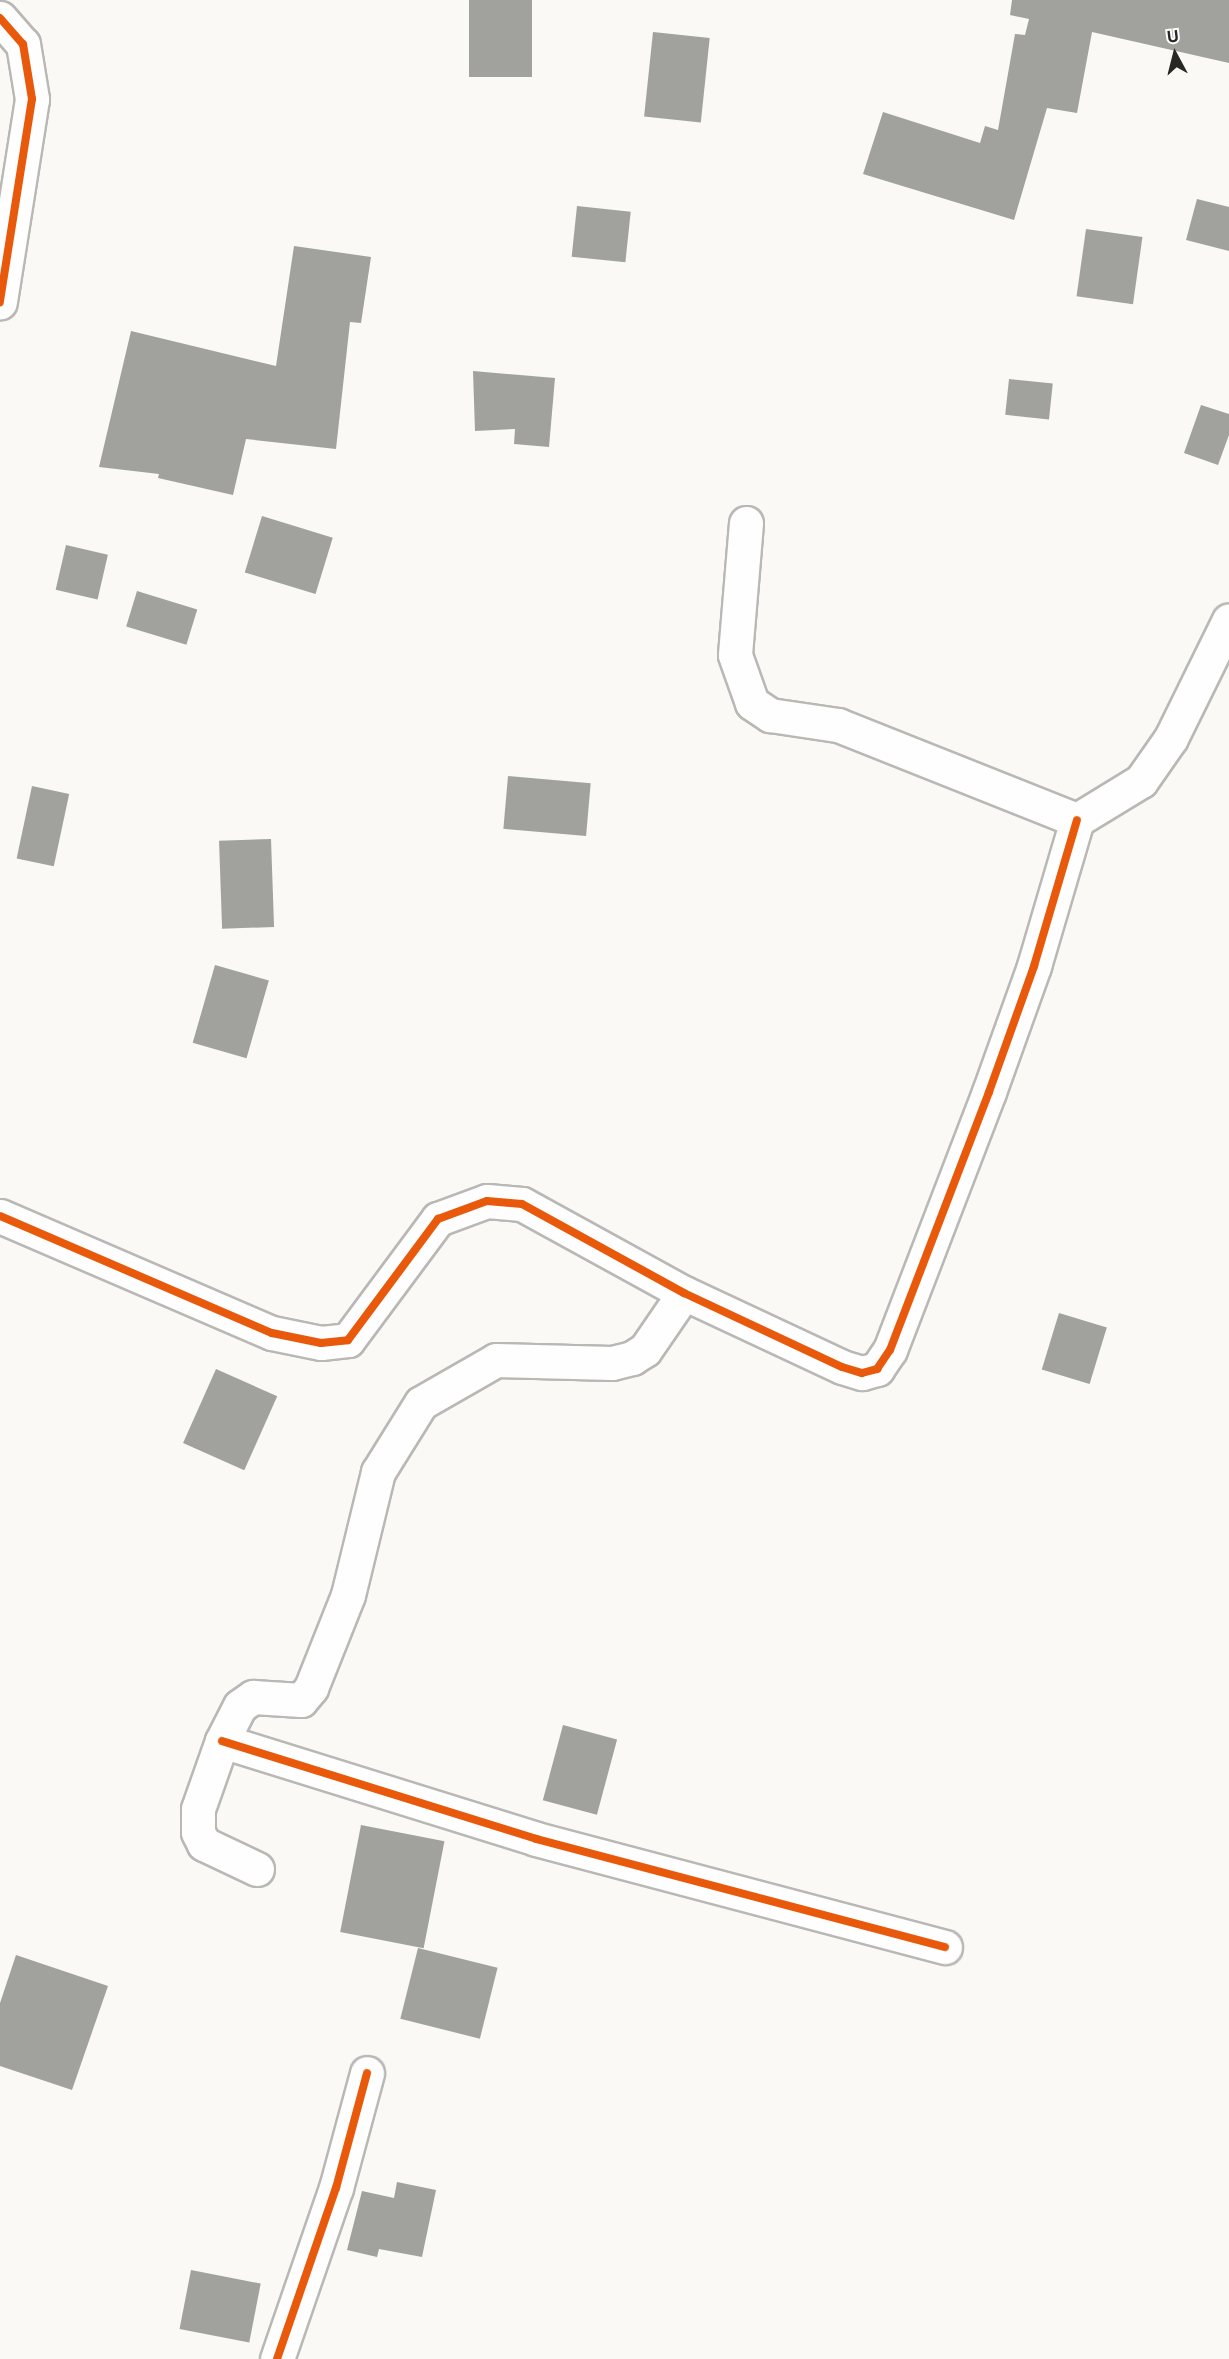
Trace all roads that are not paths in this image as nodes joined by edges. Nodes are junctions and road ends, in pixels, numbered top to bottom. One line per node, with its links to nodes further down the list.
1 (0, 18): 2 (street)
2 (0, 302)
3 (746, 523): 5 (street)
4 (1229, 620): 5 (street)
5 (1077, 820): 7 (street)
6 (0, 1216): 7 (street)
7 (684, 1293): 8 (street)
8 (222, 1741): 9 (street); 10 (street)
9 (256, 1869)
10 (945, 1947)
11 (367, 2073): 12 (street)
12 (277, 2359)

